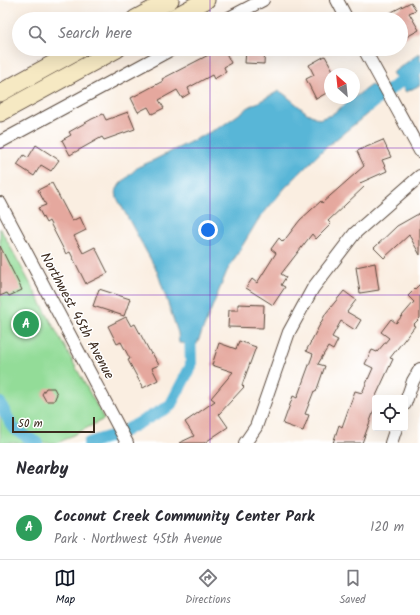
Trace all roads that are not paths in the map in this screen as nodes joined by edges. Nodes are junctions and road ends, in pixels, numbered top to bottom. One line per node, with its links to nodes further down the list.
1 (170, 0): 5 (main road)
2 (206, 0): 6 (main road)
3 (262, 0): 7 (street)
4 (337, 0): 8 (street)
5 (148, 12)
6 (184, 12)
7 (240, 12)
8 (343, 12)
9 (67, 56): 13 (main road)
10 (104, 56): 14 (main road)
11 (159, 56): 15 (street)
12 (368, 56): 16 (street)
13 (0, 93)
14 (0, 113)
15 (0, 142)
16 (420, 151)
17 (420, 176): 23 (street)
18 (0, 203): 22 (street, Northwest 45th Avenue)
19 (420, 369): 20 (street)
20 (408, 395)
21 (395, 431): 24 (street)
22 (127, 443)
23 (245, 443)
24 (391, 443)

